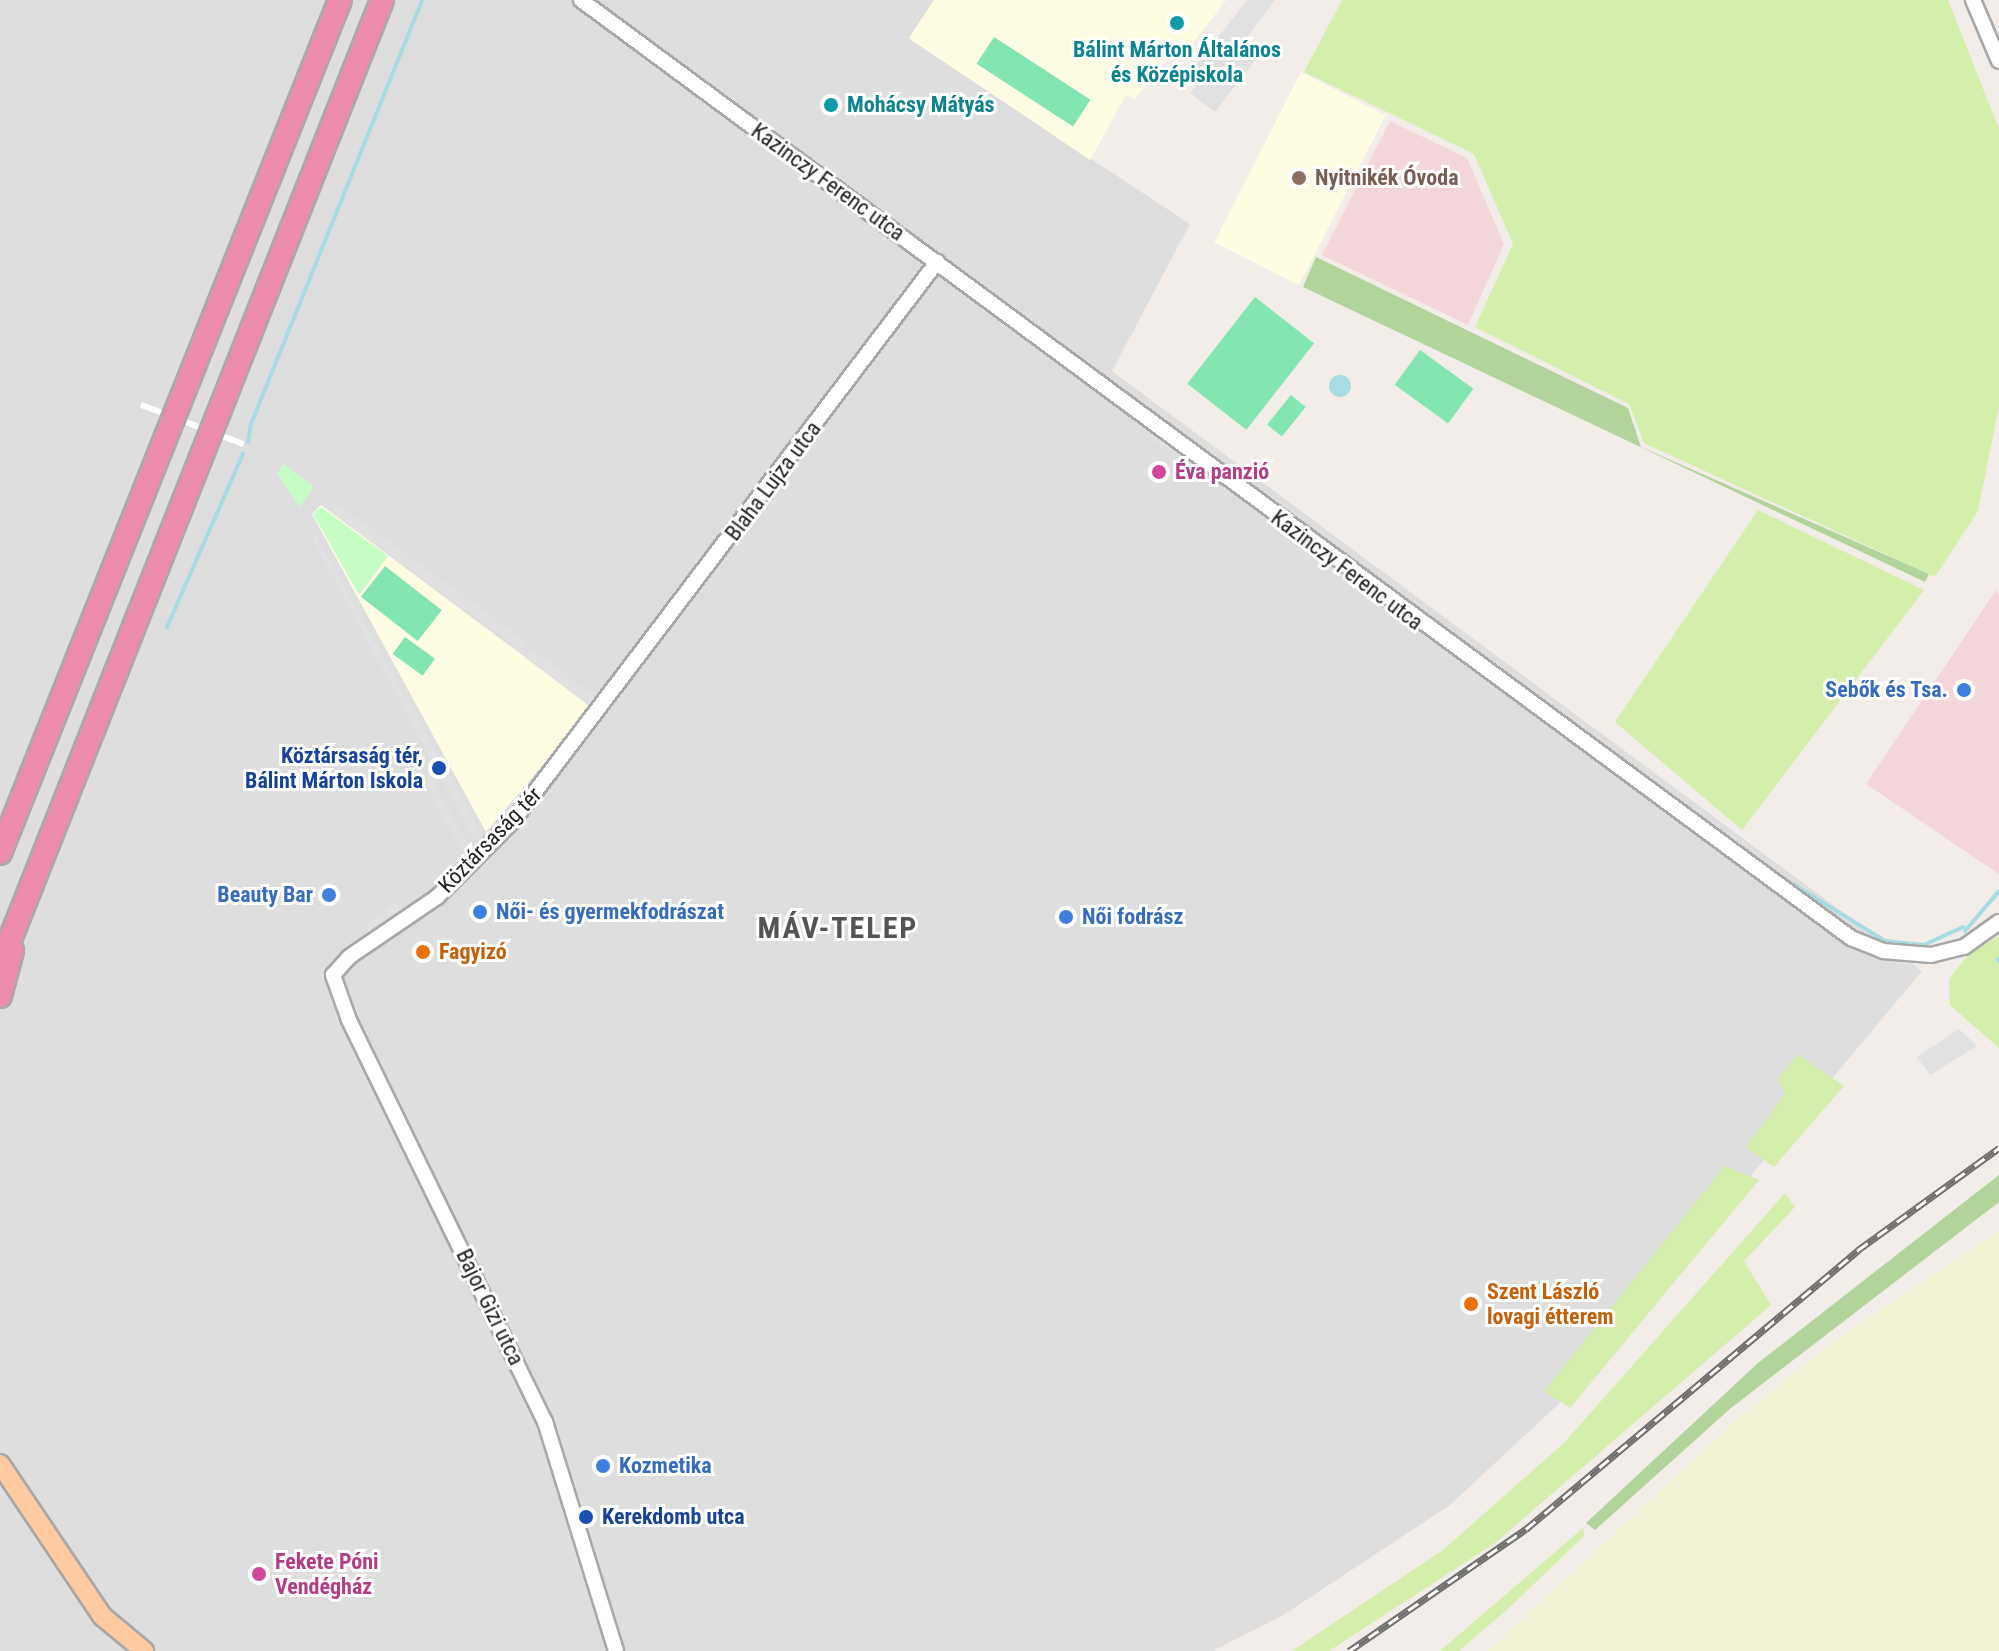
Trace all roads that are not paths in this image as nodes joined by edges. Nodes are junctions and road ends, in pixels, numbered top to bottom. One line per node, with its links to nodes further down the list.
1 (340, 0): 8 (highway)
2 (382, 0): 11 (highway)
3 (581, 0): 6 (street, Kazinczy Ferenc utca)
4 (1973, 0): 5 (street)
5 (1999, 61)
6 (937, 262): 7 (street, Blaha Lujza utca); 12 (street, Kazinczy Ferenc utca)
7 (608, 700): 14 (street, Köztársaság tér)
8 (28, 777): 9 (highway); 10 (highway)
9 (0, 825)
10 (0, 853)
11 (19, 915): 13 (highway); 15 (highway)
12 (1999, 922)
13 (0, 965)
14 (333, 975): 18 (street, Bajor Gizi utca)
15 (0, 996)
16 (0, 1464): 17 (main road)
17 (144, 1651)
18 (616, 1651)

